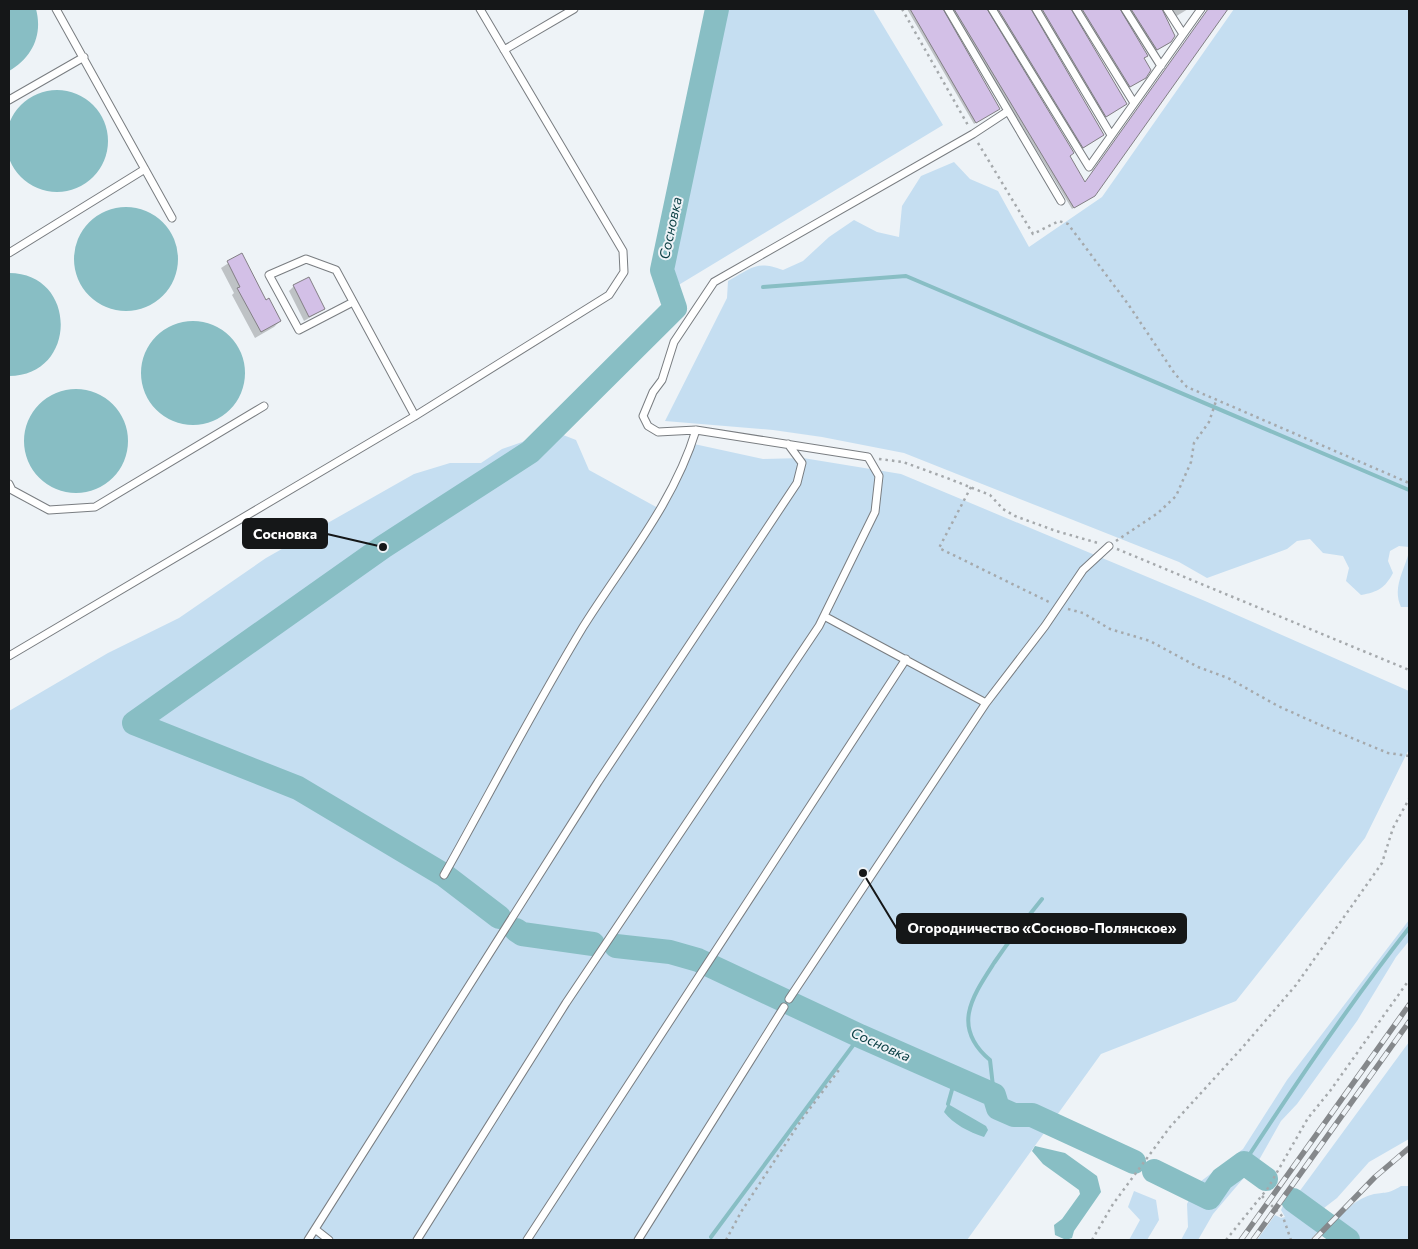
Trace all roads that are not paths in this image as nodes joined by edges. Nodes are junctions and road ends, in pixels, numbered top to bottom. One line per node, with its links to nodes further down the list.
1 (56, 9): 13 (lane)
2 (480, 9): 12 (lane)
3 (574, 9): 12 (lane)
4 (948, 9): 17 (lane)
5 (992, 9): 18 (lane)
6 (1036, 9): 18 (lane)
7 (1076, 9): 16 (lane)
8 (1125, 9): 14 (lane)
9 (1167, 9): 11 (lane)
10 (1201, 9): 11 (lane)
11 (1183, 34): 14 (lane)
12 (504, 50): 25 (lane)
13 (84, 57): 15 (lane); 19 (lane)
14 (1161, 66): 16 (lane)
15 (9, 100)
16 (1134, 103): 18 (lane)
17 (1008, 111): 20 (lane); 26 (lane)
18 (1111, 135)
19 (145, 169): 21 (lane); 22 (lane)
20 (1061, 201)
21 (172, 218)
22 (9, 253)
23 (353, 302): 23 (lane); 25 (lane)
24 (264, 406): 28 (lane)
25 (415, 416): 31 (lane)
26 (696, 430): 27 (lane); 34 (lane)
27 (788, 444): 30 (lane); 37 (lane)
28 (9, 484)
29 (1109, 546): 33 (lane)
30 (824, 616): 32 (lane); 40 (lane)
31 (9, 656)
32 (906, 659): 33 (lane); 41 (lane)
33 (986, 703): 35 (lane)
34 (444, 875)
35 (789, 999)
36 (784, 1007): 42 (lane)
37 (315, 1229): 38 (lane); 39 (lane)
38 (308, 1240)
39 (329, 1240)
40 (417, 1240)
41 (527, 1240)
42 (638, 1240)

